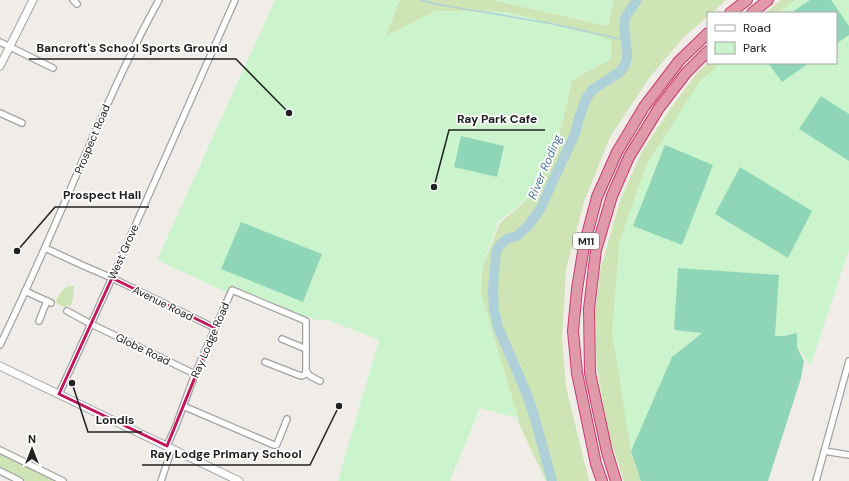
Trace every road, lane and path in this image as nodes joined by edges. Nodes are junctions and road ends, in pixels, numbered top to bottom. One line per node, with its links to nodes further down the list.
1 (32, 0): 10 (street)
2 (159, 0): 16 (street, Prospect Road)
3 (235, 0): 17 (street, West Grove)
4 (747, 0): 6 (highway)
5 (768, 0): 7 (highway)
6 (731, 12)
7 (753, 12)
8 (707, 34): 45 (highway, M11)
9 (0, 42): 10 (street)
10 (10, 47): 12 (street); 13 (street)
11 (707, 52): 46 (highway, M11)
12 (0, 66)
13 (53, 68)
14 (0, 113): 15 (street)
15 (22, 123)
16 (45, 248): 17 (street, Avenue Road); 18 (street, Prospect Road)
17 (112, 278): 21 (street, West Grove); 22 (street, Avenue Road)
18 (25, 291): 20 (street); 24 (street, Prospect Road)
19 (67, 311): 21 (street, Globe Road)
20 (39, 321)
21 (91, 324): 30 (street, Globe Road); 33 (street, West Grove)
22 (215, 328): 25 (street, Ray Lodge Road); 30 (street, Ray Lodge Road)
23 (282, 339): 25 (street)
24 (0, 345)
25 (306, 348): 29 (street, Ray Lodge Road)
26 (849, 361): 31 (street)
27 (265, 362): 29 (street)
28 (0, 366): 33 (street)
29 (306, 372): 32 (street)
30 (195, 374): 34 (street, Ray Lodge Road)
31 (847, 374): 38 (street)
32 (320, 381)
33 (59, 394): 36 (street)
34 (183, 406): 35 (street); 36 (street, Ray Lodge Road)
35 (287, 419)
36 (170, 447): 43 (street, Ray Lodge Road); 44 (street)
37 (0, 450): 42 (street)
38 (824, 451): 39 (street); 47 (street)
39 (849, 455)
40 (0, 471): 41 (street)
41 (20, 481)
42 (63, 481)
43 (161, 481)
44 (239, 481)
45 (602, 481)
46 (616, 481)
47 (816, 481)

